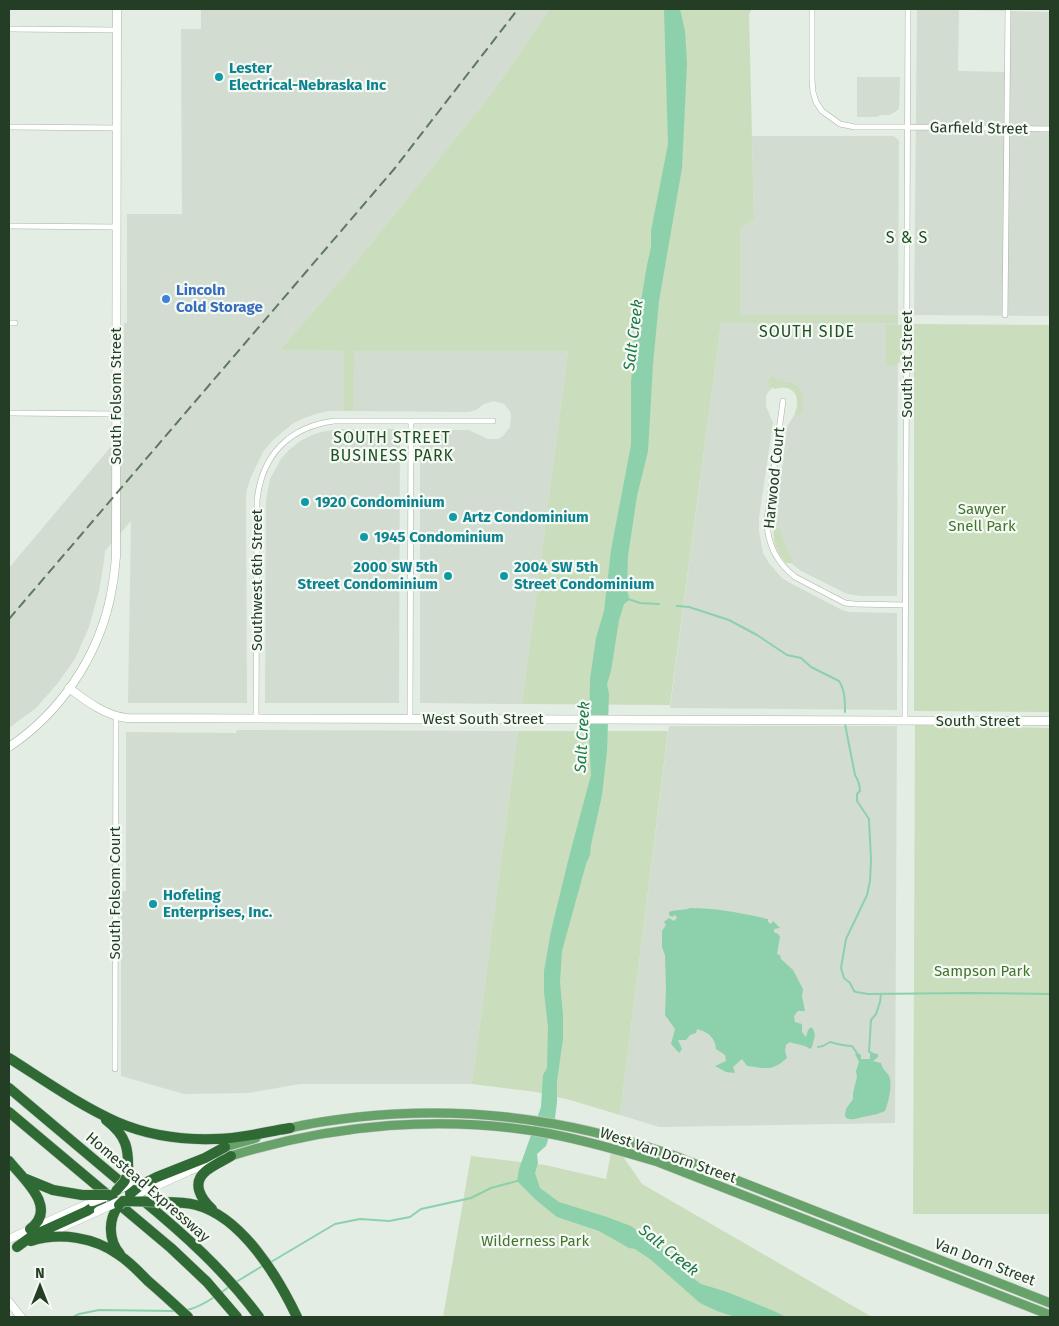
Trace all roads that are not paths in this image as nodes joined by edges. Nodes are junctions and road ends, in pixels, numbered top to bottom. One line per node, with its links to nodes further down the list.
1 (118, 9): 6 (street, South Folsom Street)
2 (812, 9): 8 (street, Garfield Street)
3 (908, 9): 8 (street, South 1st Street)
4 (1008, 9): 10 (street)
5 (9, 29): 6 (street)
6 (117, 30): 9 (street, South Folsom Street)
7 (9, 127): 9 (street)
8 (908, 127): 10 (street, Garfield Street); 20 (street, South 1st Street)
9 (117, 128): 13 (street, South Folsom Street)
10 (1007, 128): 11 (street, Garfield Street); 14 (street)
11 (1050, 128)
12 (9, 226): 13 (street)
13 (117, 227): 17 (street, South Folsom Street)
14 (1005, 315)
15 (783, 402): 20 (street, Harwood Court)
16 (9, 413): 17 (street)
17 (116, 414): 21 (street, South Folsom Street)
18 (411, 421): 19 (street, Southwest 6th Street); 23 (street, Southwest 6th Street); 24 (street)
19 (493, 421)
20 (906, 605): 25 (street, South 1st Street)
21 (70, 688): 22 (street, West South Street); 27 (street, South Folsom Street)
22 (116, 716): 23 (street, West South Street); 29 (street, South Folsom Court)
23 (256, 718): 24 (street, West South Street)
24 (410, 719): 25 (street, West South Street)
25 (905, 720): 26 (street, South Street)
26 (1050, 721)
27 (9, 747)
28 (9, 1058): 31 (highway)
29 (115, 1069)
30 (9, 1088): 54 (highway, Homestead Expressway)
31 (93, 1110): 33 (highway); 39 (highway, bridge)
32 (9, 1112): 53 (highway, Homestead Expressway)
33 (290, 1128): 34 (main road, West Van Dorn Street); 44 (main road, West Van Dorn Street)
34 (228, 1152): 37 (highway); 40 (highway); 46 (main road, West Van Dorn Street)
35 (9, 1161): 36 (highway)
36 (18, 1172): 39 (highway, bridge); 41 (highway)
37 (142, 1185): 38 (highway, bridge); 39 (street, bridge)
38 (126, 1198): 39 (highway); 39 (street, bridge); 40 (highway, bridge); 47 (highway)
39 (101, 1201): 41 (street); 43 (street); 45 (highway)
40 (226, 1221): 55 (highway)
41 (30, 1229): 42 (street)
42 (9, 1239)
43 (30, 1241): 45 (street); 47 (highway)
44 (909, 1248): 49 (main road, Van Dorn Street)
45 (13, 1249)
46 (910, 1260): 50 (main road, Van Dorn Street)
47 (127, 1262): 52 (highway)
48 (9, 1302): 51 (street)
49 (1050, 1302)
50 (1050, 1315)
51 (21, 1317)
52 (188, 1317)
53 (236, 1317)
54 (259, 1317)
55 (297, 1317)

